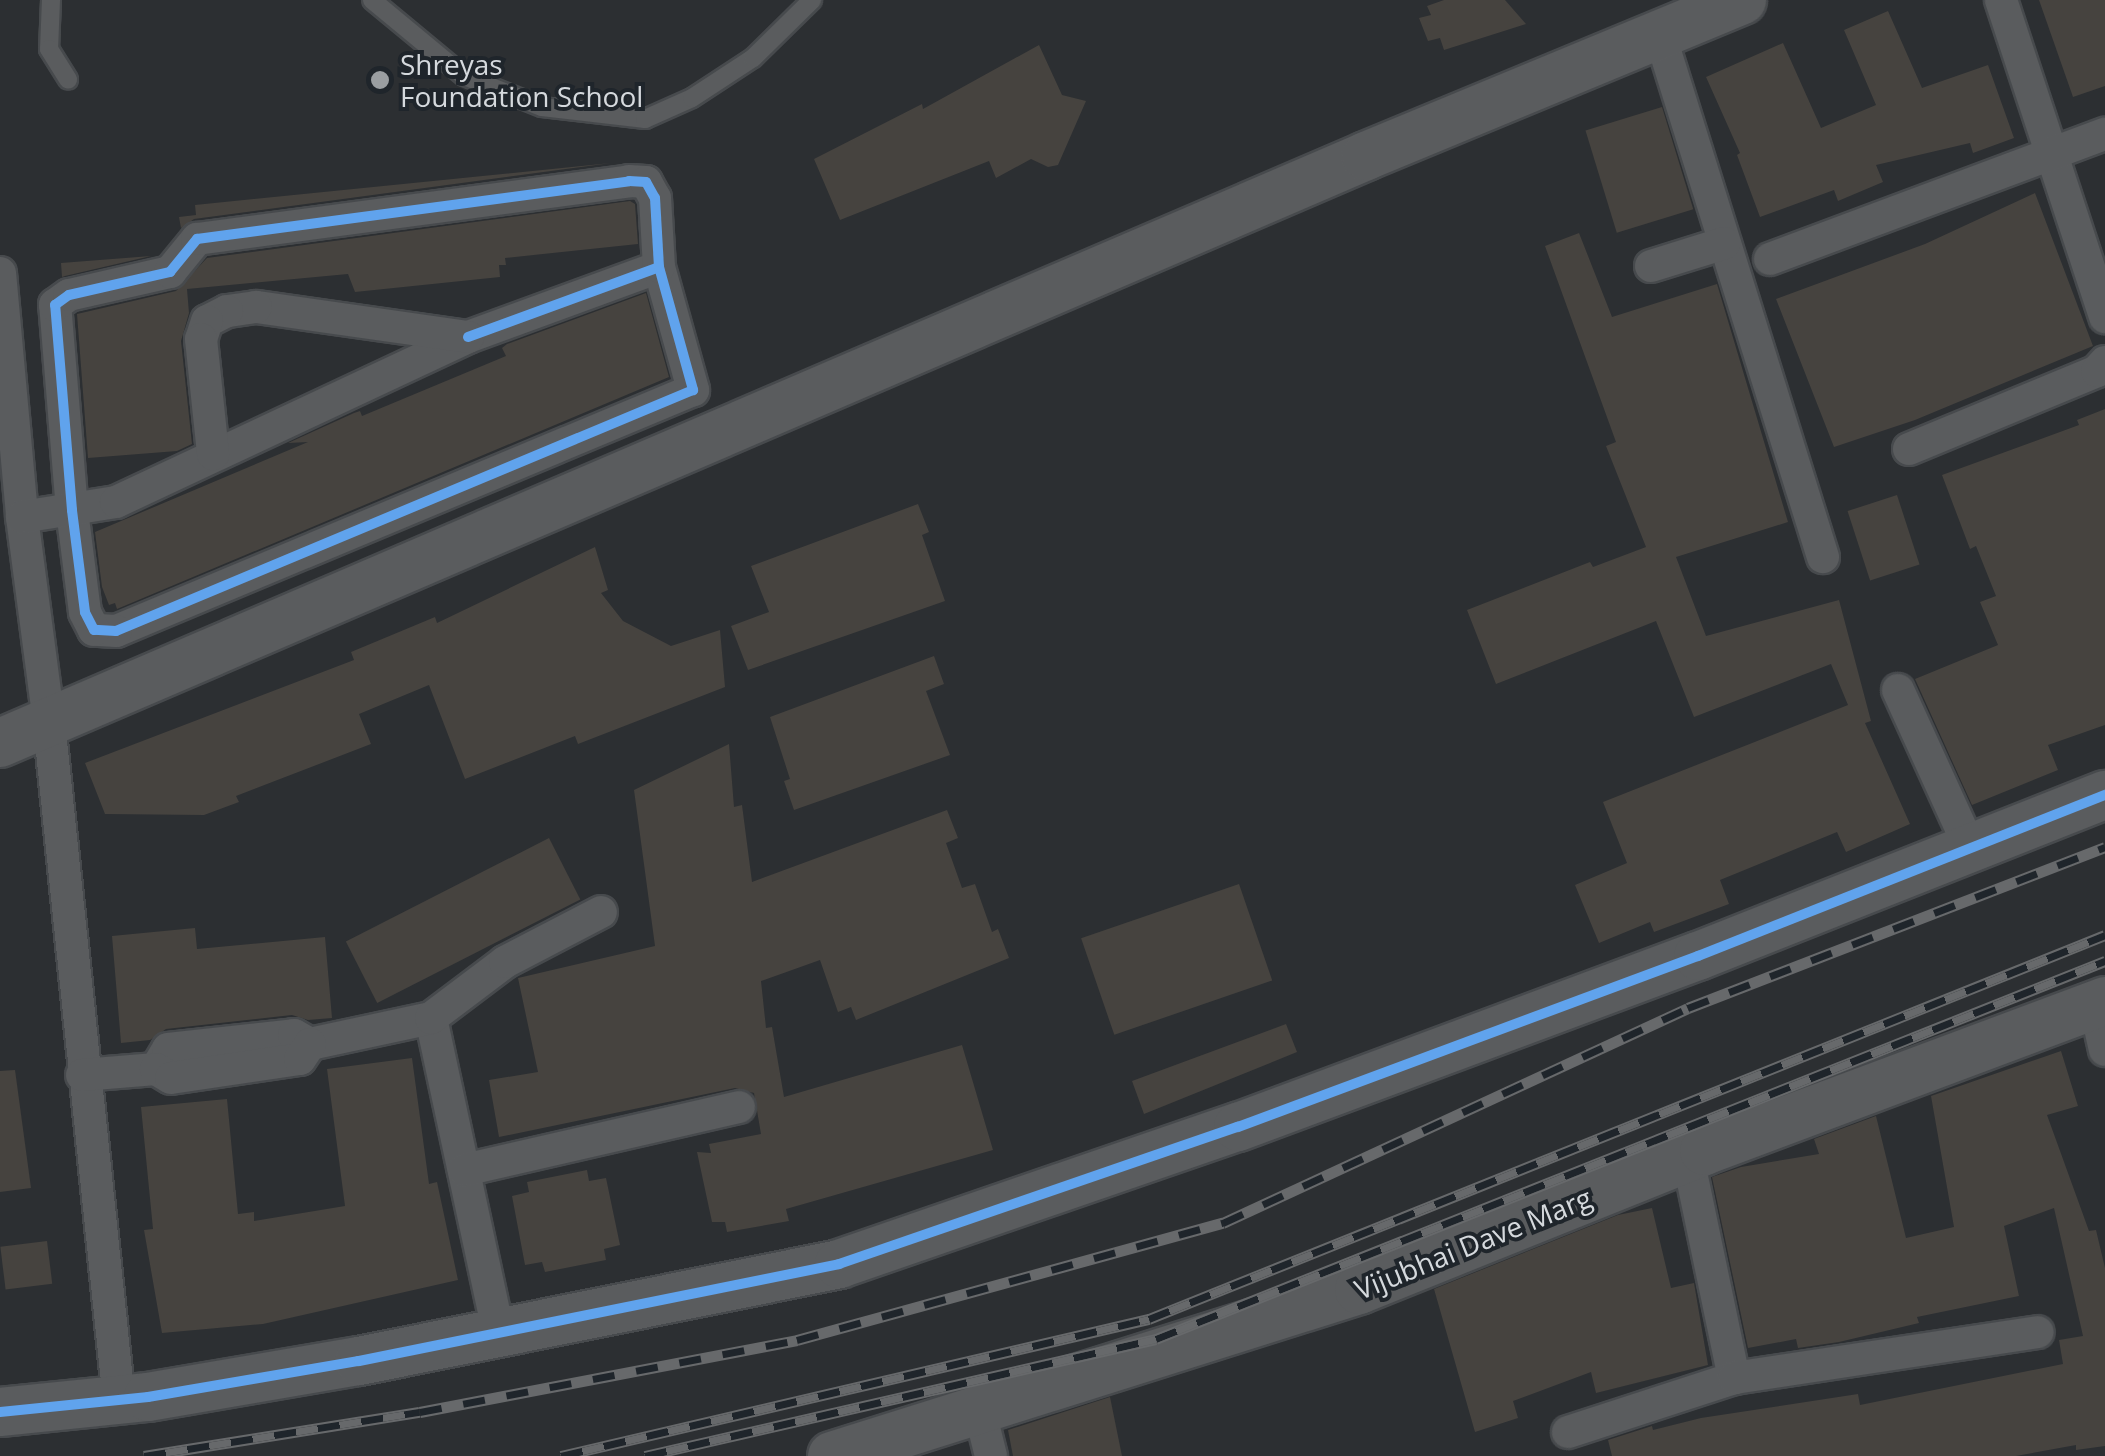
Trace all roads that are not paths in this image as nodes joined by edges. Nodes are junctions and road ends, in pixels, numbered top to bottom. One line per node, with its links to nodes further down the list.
1 (51, 0): 7 (lane)
2 (372, 0): 3 (lane)
3 (812, 0)
4 (2001, 0): 9 (street)
5 (1720, 4): 6 (street)
6 (1660, 35): 10 (street); 19 (street)
7 (68, 80)
8 (2105, 134): 9 (street)
9 (2055, 153): 11 (street); 15 (street)
10 (1725, 242): 12 (street); 25 (street)
11 (1770, 259)
12 (1651, 266)
13 (659, 267): 16 (street); 18 (street); 23 (street)
14 (0, 273): 22 (street)
15 (2105, 317)
16 (468, 338): 21 (street); 21 (street)
17 (2105, 362): 20 (street)
18 (693, 390): 19 (street); 23 (street)
19 (713, 438): 27 (street)
20 (1908, 449)
21 (213, 454): 23 (street)
22 (10, 483): 24 (street)
23 (72, 510): 24 (street)
24 (22, 517): 27 (street)
25 (1822, 557)
26 (1898, 690): 30 (street)
27 (49, 722): 28 (street); 35 (street)
28 (0, 743)
29 (2105, 795): 30 (street)
30 (1970, 848): 40 (street)
31 (601, 912): 33 (street)
32 (2100, 1003): 34 (street); 37 (street, Vijubhai Dave Marg)
33 (431, 1018): 35 (street); 38 (street)
34 (2105, 1050)
35 (82, 1075): 42 (street)
36 (739, 1107): 38 (street)
37 (1688, 1158): 41 (street); 45 (street, Vijubhai Dave Marg)
38 (464, 1170): 40 (street)
39 (2038, 1332): 41 (street)
40 (499, 1334): 42 (street)
41 (1734, 1378): 44 (street)
42 (119, 1400): 43 (street)
43 (0, 1412)
44 (1568, 1432)
45 (986, 1434): 46 (street, Vijubhai Dave Marg)
46 (832, 1456)

